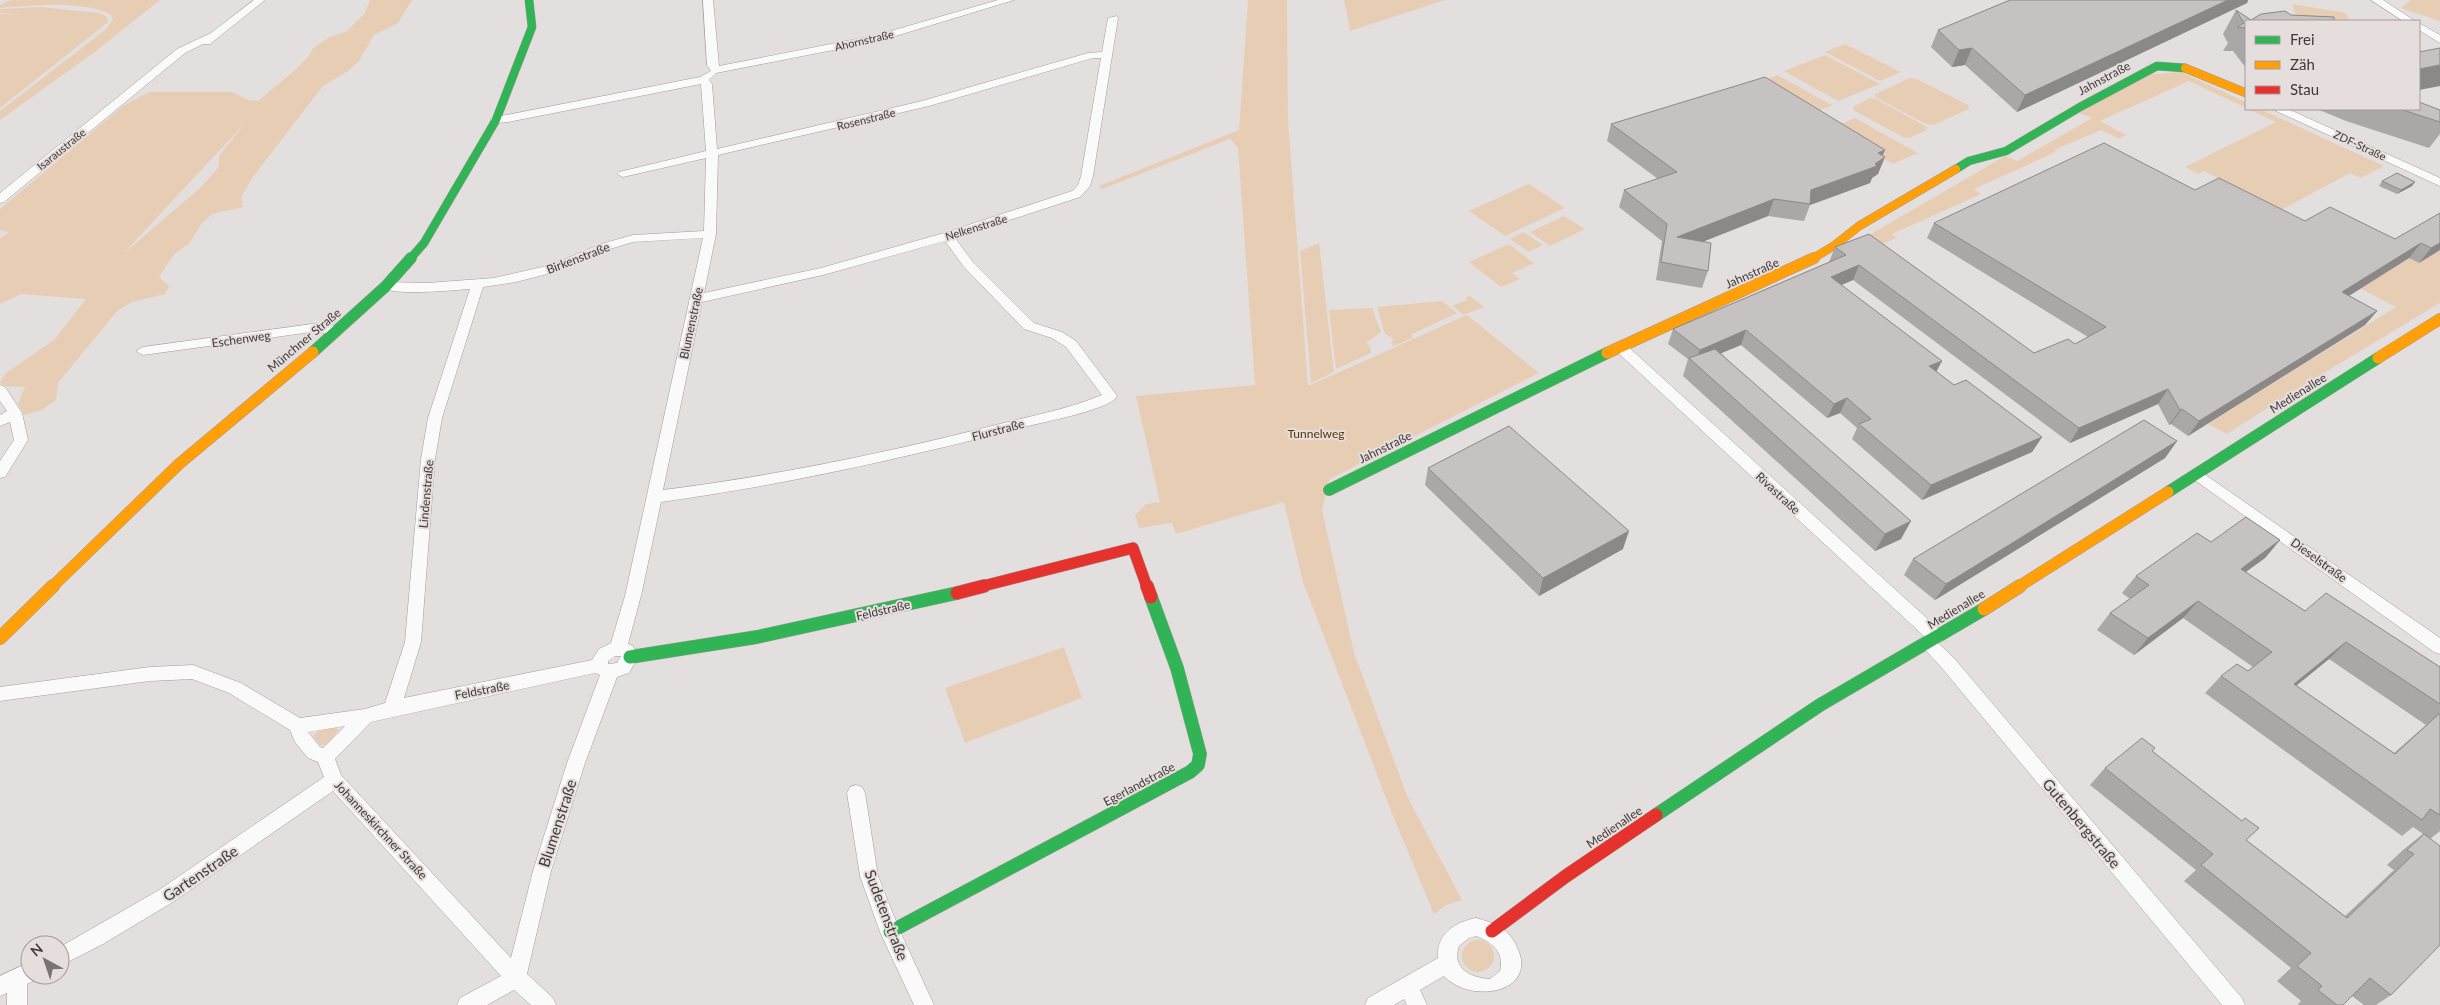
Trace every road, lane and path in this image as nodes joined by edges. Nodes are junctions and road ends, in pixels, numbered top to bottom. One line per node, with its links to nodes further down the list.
1 (260, 0): 19 (street, Isaraustraße)
2 (529, 0): 15 (street, Münchner Straße)
3 (708, 0): 11 (street)
4 (1009, 0): 11 (street, Ahornstraße)
5 (2376, 0): 7 (street)
6 (1113, 18): 10 (street, Nelkenstraße)
7 (2408, 20)
8 (2420, 27): 9 (street)
9 (2440, 40)
10 (1107, 54): 16 (street, Rosenstraße); 21 (street, Nelkenstraße)
11 (716, 70): 12 (street)
12 (703, 80): 15 (street); 16 (street, Blumenstraße)
13 (2245, 93): 27 (street, Jahnstraße)
14 (2282, 110): 18 (street, ZDF-Straße)
15 (496, 120): 23 (street, Münchner Straße)
16 (712, 154): 17 (street, Rosenstraße); 20 (street, Blumenstraße)
17 (623, 174)
18 (2440, 182)
19 (0, 199)
20 (710, 234): 22 (street, Birkenstraße); 24 (street, Blumenstraße)
21 (948, 236): 24 (street, Nelkenstraße); 35 (street, Flurstraße)
22 (478, 283): 23 (street, Birkenstraße); 43 (street, Lindenstraße)
23 (386, 286): 26 (street, Münchner Straße)
24 (697, 299): 35 (street, Blumenstraße)
25 (2440, 319): 33 (street, Medienallee)
26 (339, 330): 28 (street, Eschenweg); 37 (street, Münchner Straße)
27 (1620, 348): 34 (street, Jahnstraße); 38 (street, Rivastraße)
28 (143, 351)
29 (0, 390): 30 (street)
30 (15, 413): 31 (street); 32 (street)
31 (0, 421)
32 (0, 473)
33 (2197, 474): 38 (street, Medienallee); 39 (street, Dieselstraße)
34 (1329, 490)
35 (654, 497): 40 (street, Blumenstraße)
36 (1133, 548): 40 (street, Feldstraße); 50 (street, Egerlandstraße)
37 (0, 638)
38 (1932, 640): 49 (street, Medienallee); 62 (street, Gutenbergstraße)
39 (2440, 647)
40 (624, 653): 41 (street)
41 (605, 668): 43 (street, Feldstraße); 53 (street, Blumenstraße)
42 (0, 694): 45 (street)
43 (392, 708): 44 (street, Feldstraße)
44 (365, 716): 45 (street, Feldstraße); 46 (street)
45 (298, 726): 46 (street)
46 (325, 756): 47 (street, Johanneskirchner Straße)
47 (334, 780): 51 (street, Gartenstraße); 53 (street, Johanneskirchner Straße)
48 (856, 792): 50 (street, Sudetenstraße)
49 (1492, 931): 52 (street); 52 (street)
50 (890, 932): 59 (street, Sudetenstraße)
51 (70, 952)
52 (1448, 963): 55 (street)
53 (516, 978): 57 (street); 58 (street, Johanneskirchner Straße)
54 (16, 979): 56 (street)
55 (1408, 986): 60 (street); 61 (street)
56 (17, 1005)
57 (468, 1005)
58 (546, 1005)
59 (924, 1005)
60 (1375, 1005)
61 (1417, 1005)
62 (2235, 1005)

